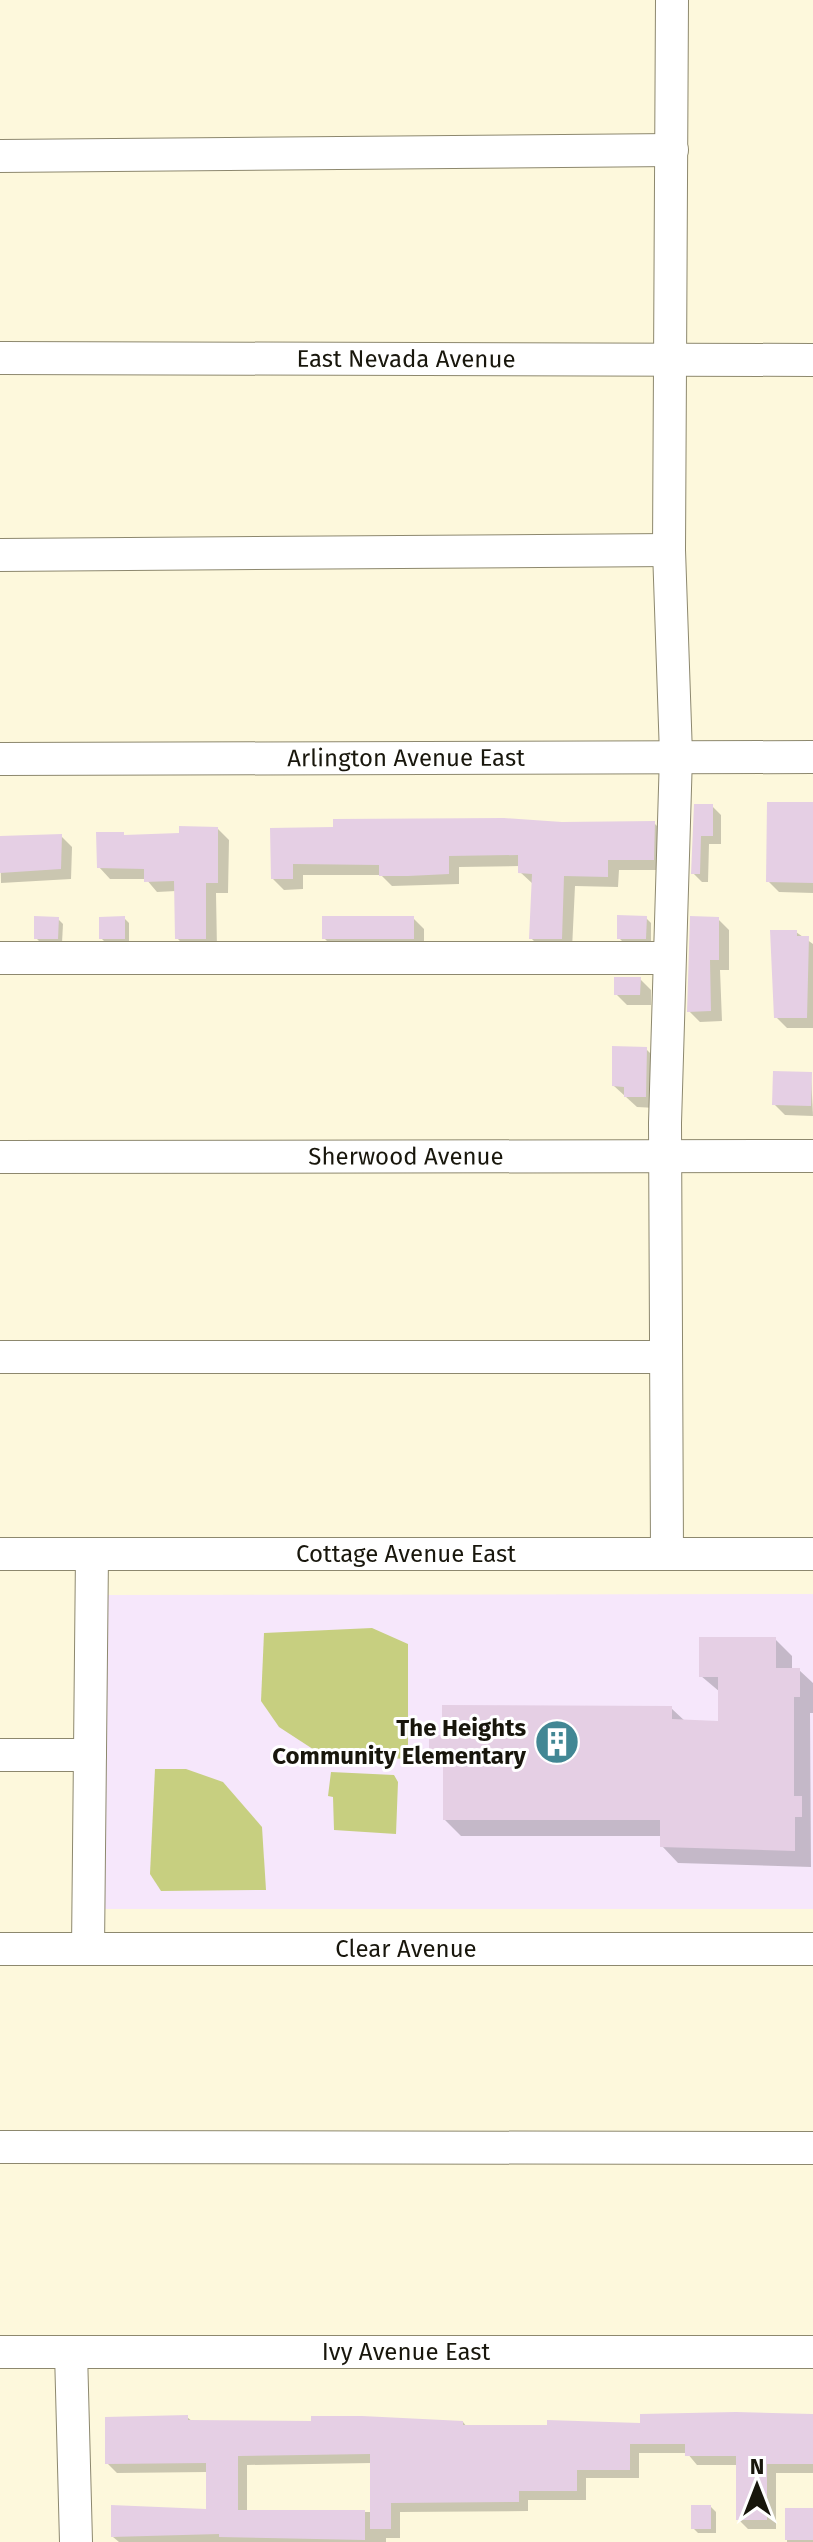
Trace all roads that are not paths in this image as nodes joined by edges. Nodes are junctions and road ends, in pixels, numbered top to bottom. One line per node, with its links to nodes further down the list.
1 (672, 0): 2 (street)
2 (672, 150): 3 (street); 5 (street)
3 (0, 156)
4 (0, 358): 5 (street, East Nevada Avenue)
5 (671, 359): 6 (street, East Nevada Avenue); 7 (street)
6 (813, 360)
7 (669, 550): 8 (street); 9 (street)
8 (0, 555)
9 (676, 755): 10 (street, Arlington Avenue East); 11 (street, Arlington Avenue East); 13 (street)
10 (813, 757)
11 (0, 759)
12 (0, 958): 13 (street)
13 (669, 958): 14 (street)
14 (665, 1155): 15 (street, Sherwood Avenue); 16 (street, Sherwood Avenue); 18 (street)
15 (813, 1156)
16 (0, 1157)
17 (0, 1357): 18 (street)
18 (665, 1357): 19 (street)
19 (667, 1553): 21 (street, Cottage Avenue East); 22 (street, Cottage Avenue East)
20 (0, 1554): 21 (street, Cottage Avenue East)
21 (92, 1554): 24 (street)
22 (813, 1554)
23 (0, 1755): 24 (street)
24 (90, 1755): 26 (street)
25 (0, 1949): 26 (street, Clear Avenue)
26 (88, 1949): 27 (street, Clear Avenue)
27 (813, 1949)
28 (0, 2147): 29 (street)
29 (813, 2148)
30 (0, 2352): 31 (street, Ivy Avenue East)
31 (71, 2352): 32 (street, Ivy Avenue East); 33 (street)
32 (813, 2352)
33 (76, 2542)

